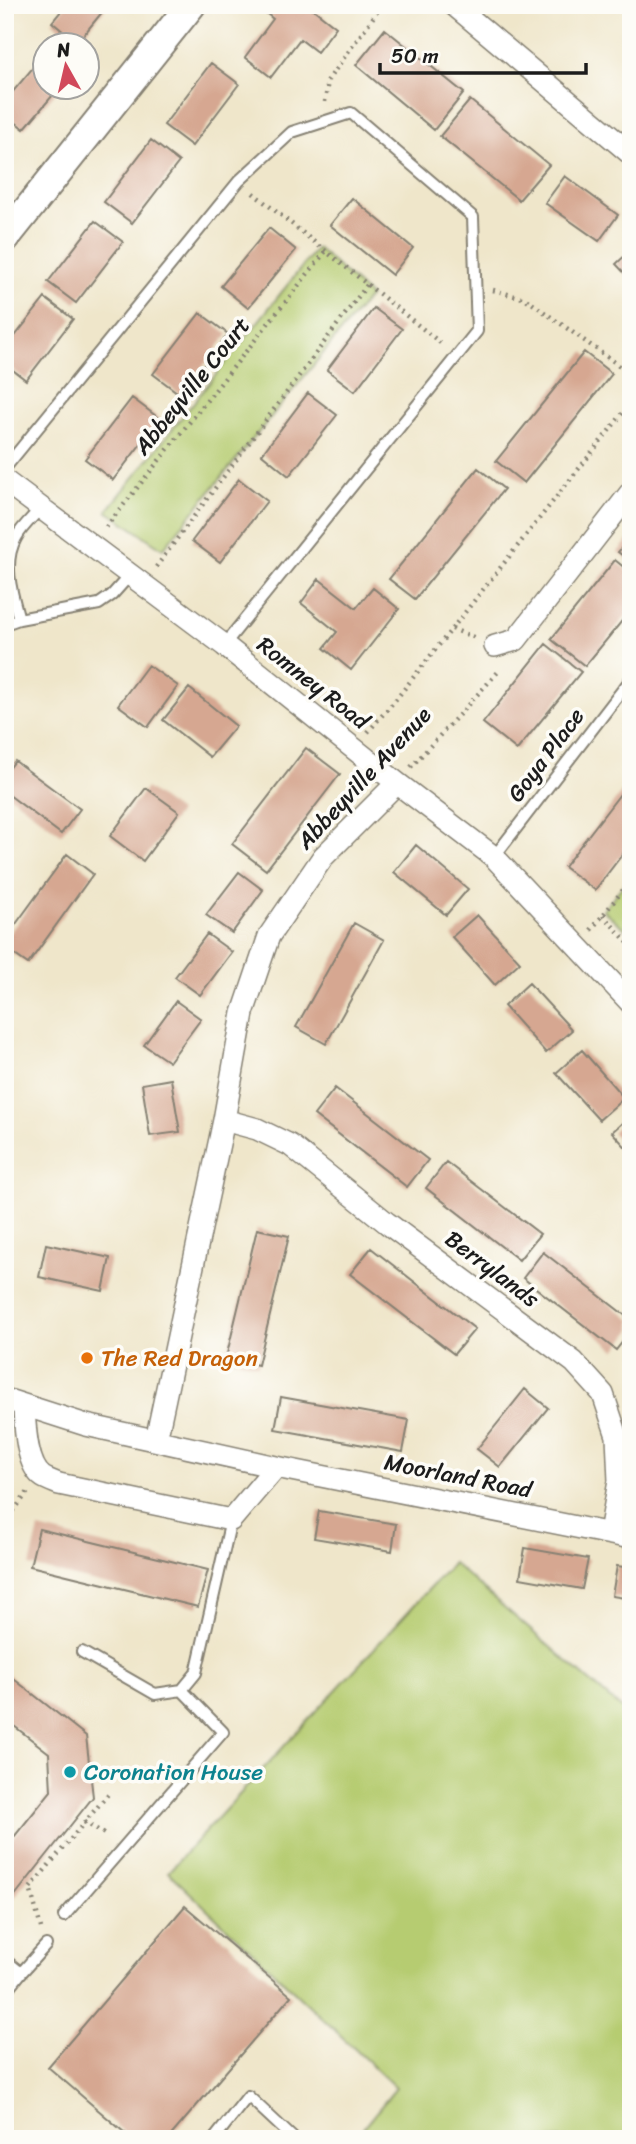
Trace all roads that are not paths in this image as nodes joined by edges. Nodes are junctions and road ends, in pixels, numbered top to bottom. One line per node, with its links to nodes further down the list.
1 (191, 5): 4 (street)
2 (454, 5): 3 (street)
3 (631, 154)
4 (5, 238)
5 (5, 468): 12 (lane)
6 (5, 481): 8 (street, Romney Road)
7 (631, 492): 13 (street)
8 (40, 509): 9 (street, Romney Road); 10 (lane)
9 (135, 580): 10 (lane); 12 (street, Romney Road)
10 (19, 619): 11 (lane)
11 (5, 624)
12 (224, 645): 15 (street, Romney Road)
13 (495, 646)
14 (631, 678): 16 (lane, Goya Place)
15 (397, 783): 16 (street, Romney Road); 18 (street, Abbeyville Avenue)
16 (494, 857): 17 (street, Romney Road)
17 (631, 1003)
18 (224, 1120): 20 (street, Abbeyville Avenue); 23 (street, Berrylands)
19 (15, 1403): 20 (street, Moorland Road); 22 (street, Moorland Road)
20 (156, 1440): 21 (street, Moorland Road)
21 (276, 1467): 22 (street); 23 (street, Moorland Road)
22 (231, 1520): 25 (lane)
23 (621, 1535)
24 (82, 1652): 25 (lane)
25 (183, 1690): 26 (lane)
26 (64, 1916)
27 (46, 1945): 29 (lane)
28 (5, 1960): 29 (lane)
29 (21, 1973): 30 (lane)
30 (5, 1993)
31 (214, 2139): 32 (lane)
32 (294, 2139)

